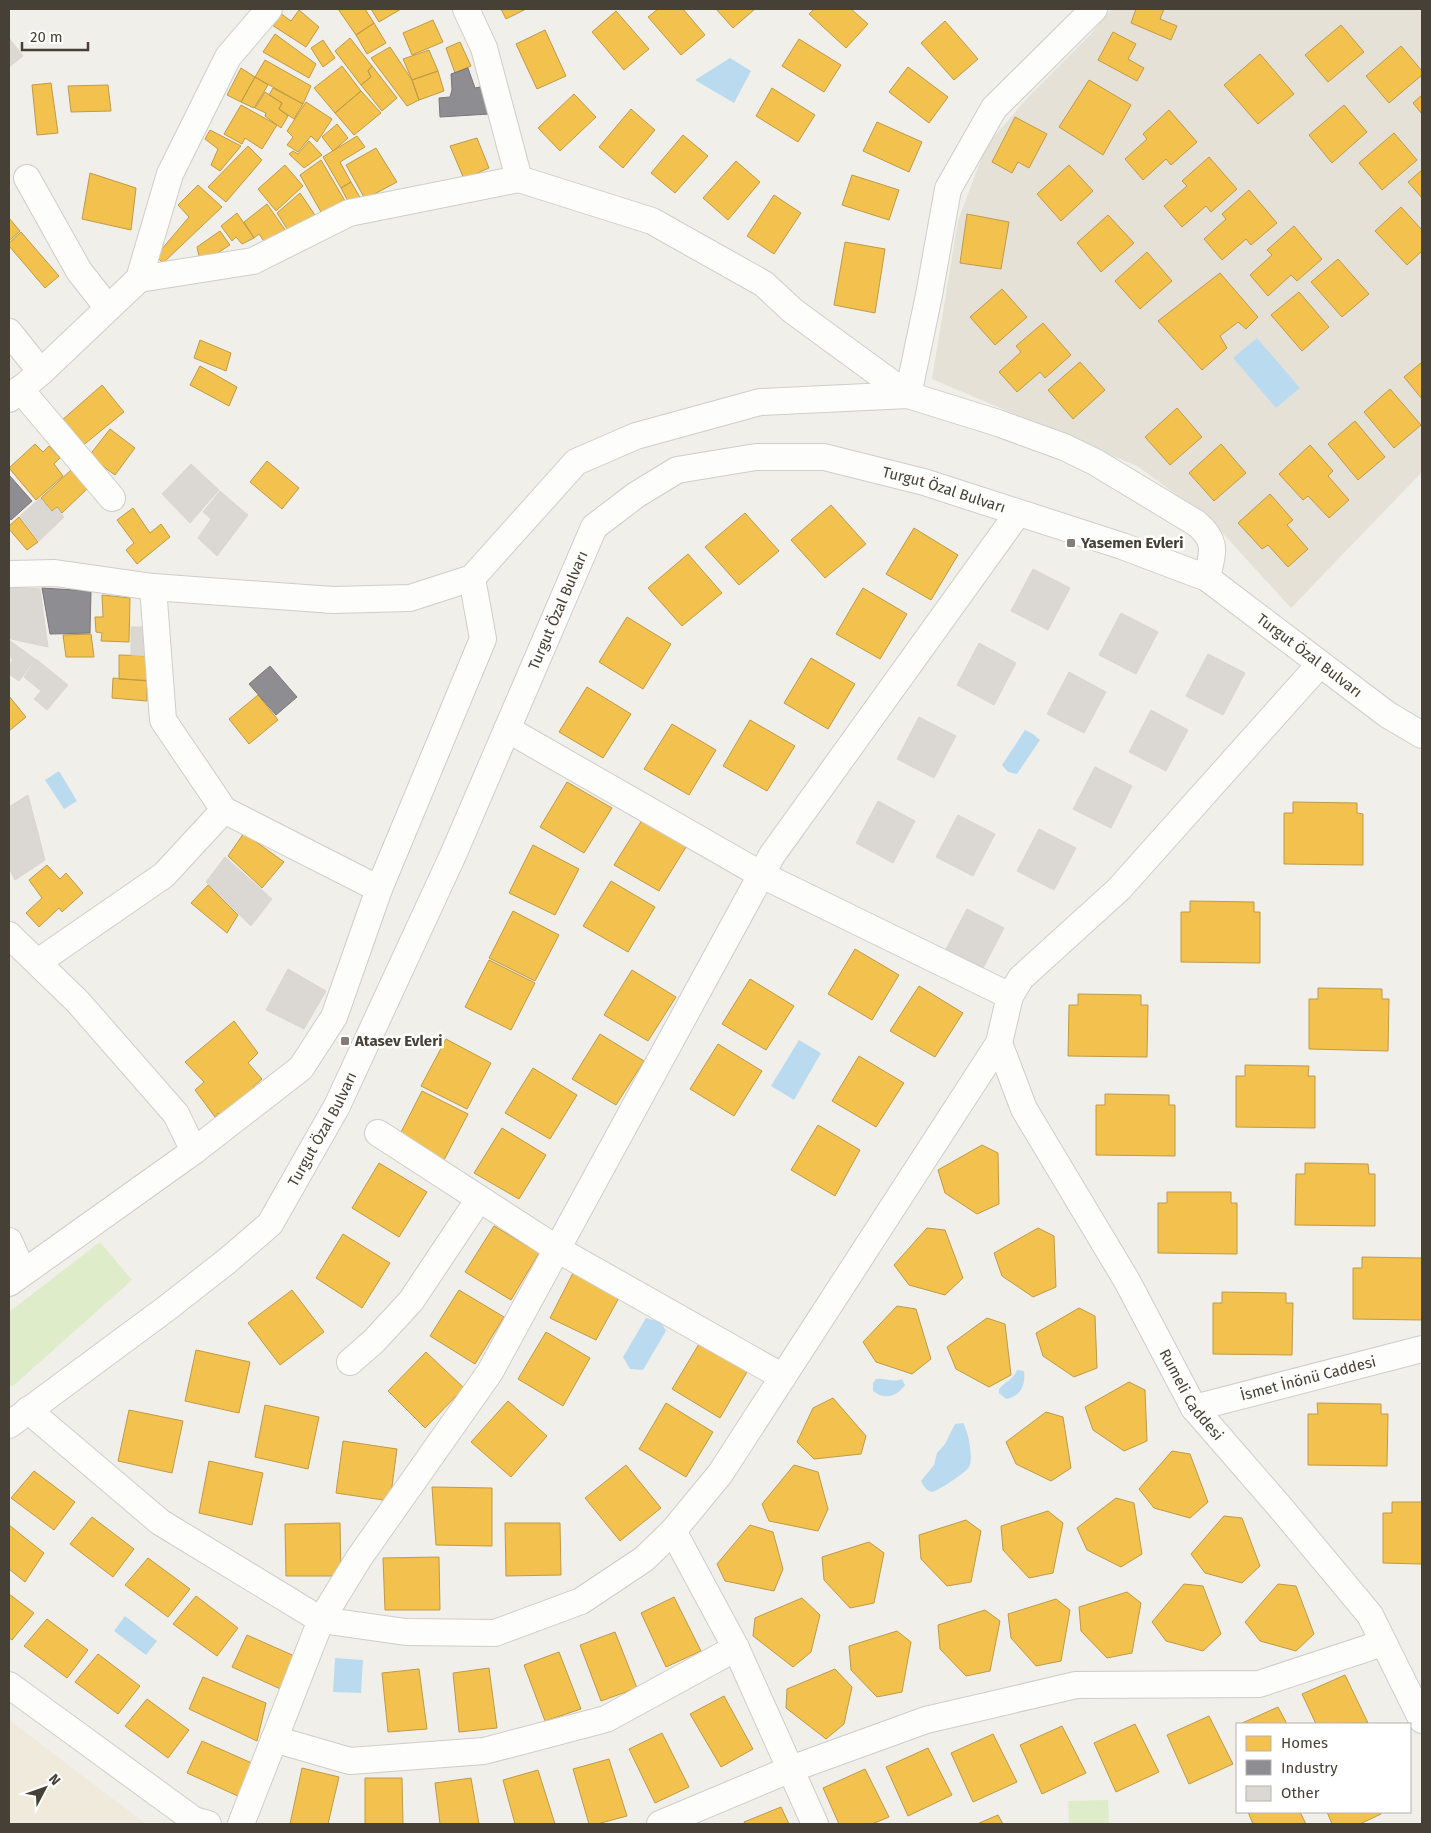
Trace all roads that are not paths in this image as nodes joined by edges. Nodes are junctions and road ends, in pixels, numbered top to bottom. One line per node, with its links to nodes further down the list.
1 (269, 9): 6 (street)
2 (466, 9): 5 (street)
3 (1094, 9): 11 (street)
4 (27, 178): 7 (street)
5 (520, 179): 6 (street); 11 (street)
6 (140, 279): 7 (street)
7 (108, 308): 9 (street)
8 (9, 332): 9 (street)
9 (41, 372): 10 (street)
10 (14, 394): 12 (street)
11 (908, 395): 15 (street); 16 (street)
12 (112, 498)
13 (1018, 513): 16 (street, Turgut Özal Bulvarı); 19 (street, Turgut Özal Bulvarı); 22 (street)
14 (9, 574): 17 (street)
15 (472, 578): 17 (street); 23 (street)
16 (1207, 578): 18 (street, Turgut Özal Bulvarı)
17 (153, 587): 21 (street)
18 (1320, 664): 20 (street, Turgut Özal Bulvarı); 26 (street)
19 (507, 729): 22 (street); 38 (street, Turgut Özal Bulvarı)
20 (1422, 735)
21 (224, 810): 23 (street); 25 (street)
22 (760, 874): 26 (street); 32 (street)
23 (379, 889): 29 (street)
24 (9, 935): 25 (street)
25 (38, 962): 29 (street)
26 (1010, 996): 27 (street)
27 (999, 1043): 36 (street); 37 (street, Rumeli Caddesi)
28 (378, 1133): 30 (street)
29 (194, 1151): 33 (street)
30 (479, 1199): 32 (street); 35 (street)
31 (9, 1241): 33 (street)
32 (557, 1249): 36 (street); 40 (street)
33 (16, 1277)
34 (1422, 1349): 37 (street, İsmet İnönü Caddesi)
35 (350, 1362)
36 (783, 1377): 39 (street)
37 (1194, 1408): 41 (street, Rumeli Caddesi)
38 (18, 1418): 40 (street)
39 (673, 1531): 40 (street); 42 (street)
40 (321, 1620): 45 (street)
41 (1384, 1643): 44 (street, Rumeli Caddesi); 46 (street)
42 (736, 1648): 45 (street); 46 (street)
43 (9, 1685): 47 (street)
44 (1422, 1720)
45 (274, 1739): 48 (street)
46 (791, 1769): 49 (street); 50 (street)
47 (208, 1824)
48 (241, 1824)
49 (660, 1824)
50 (815, 1824)

